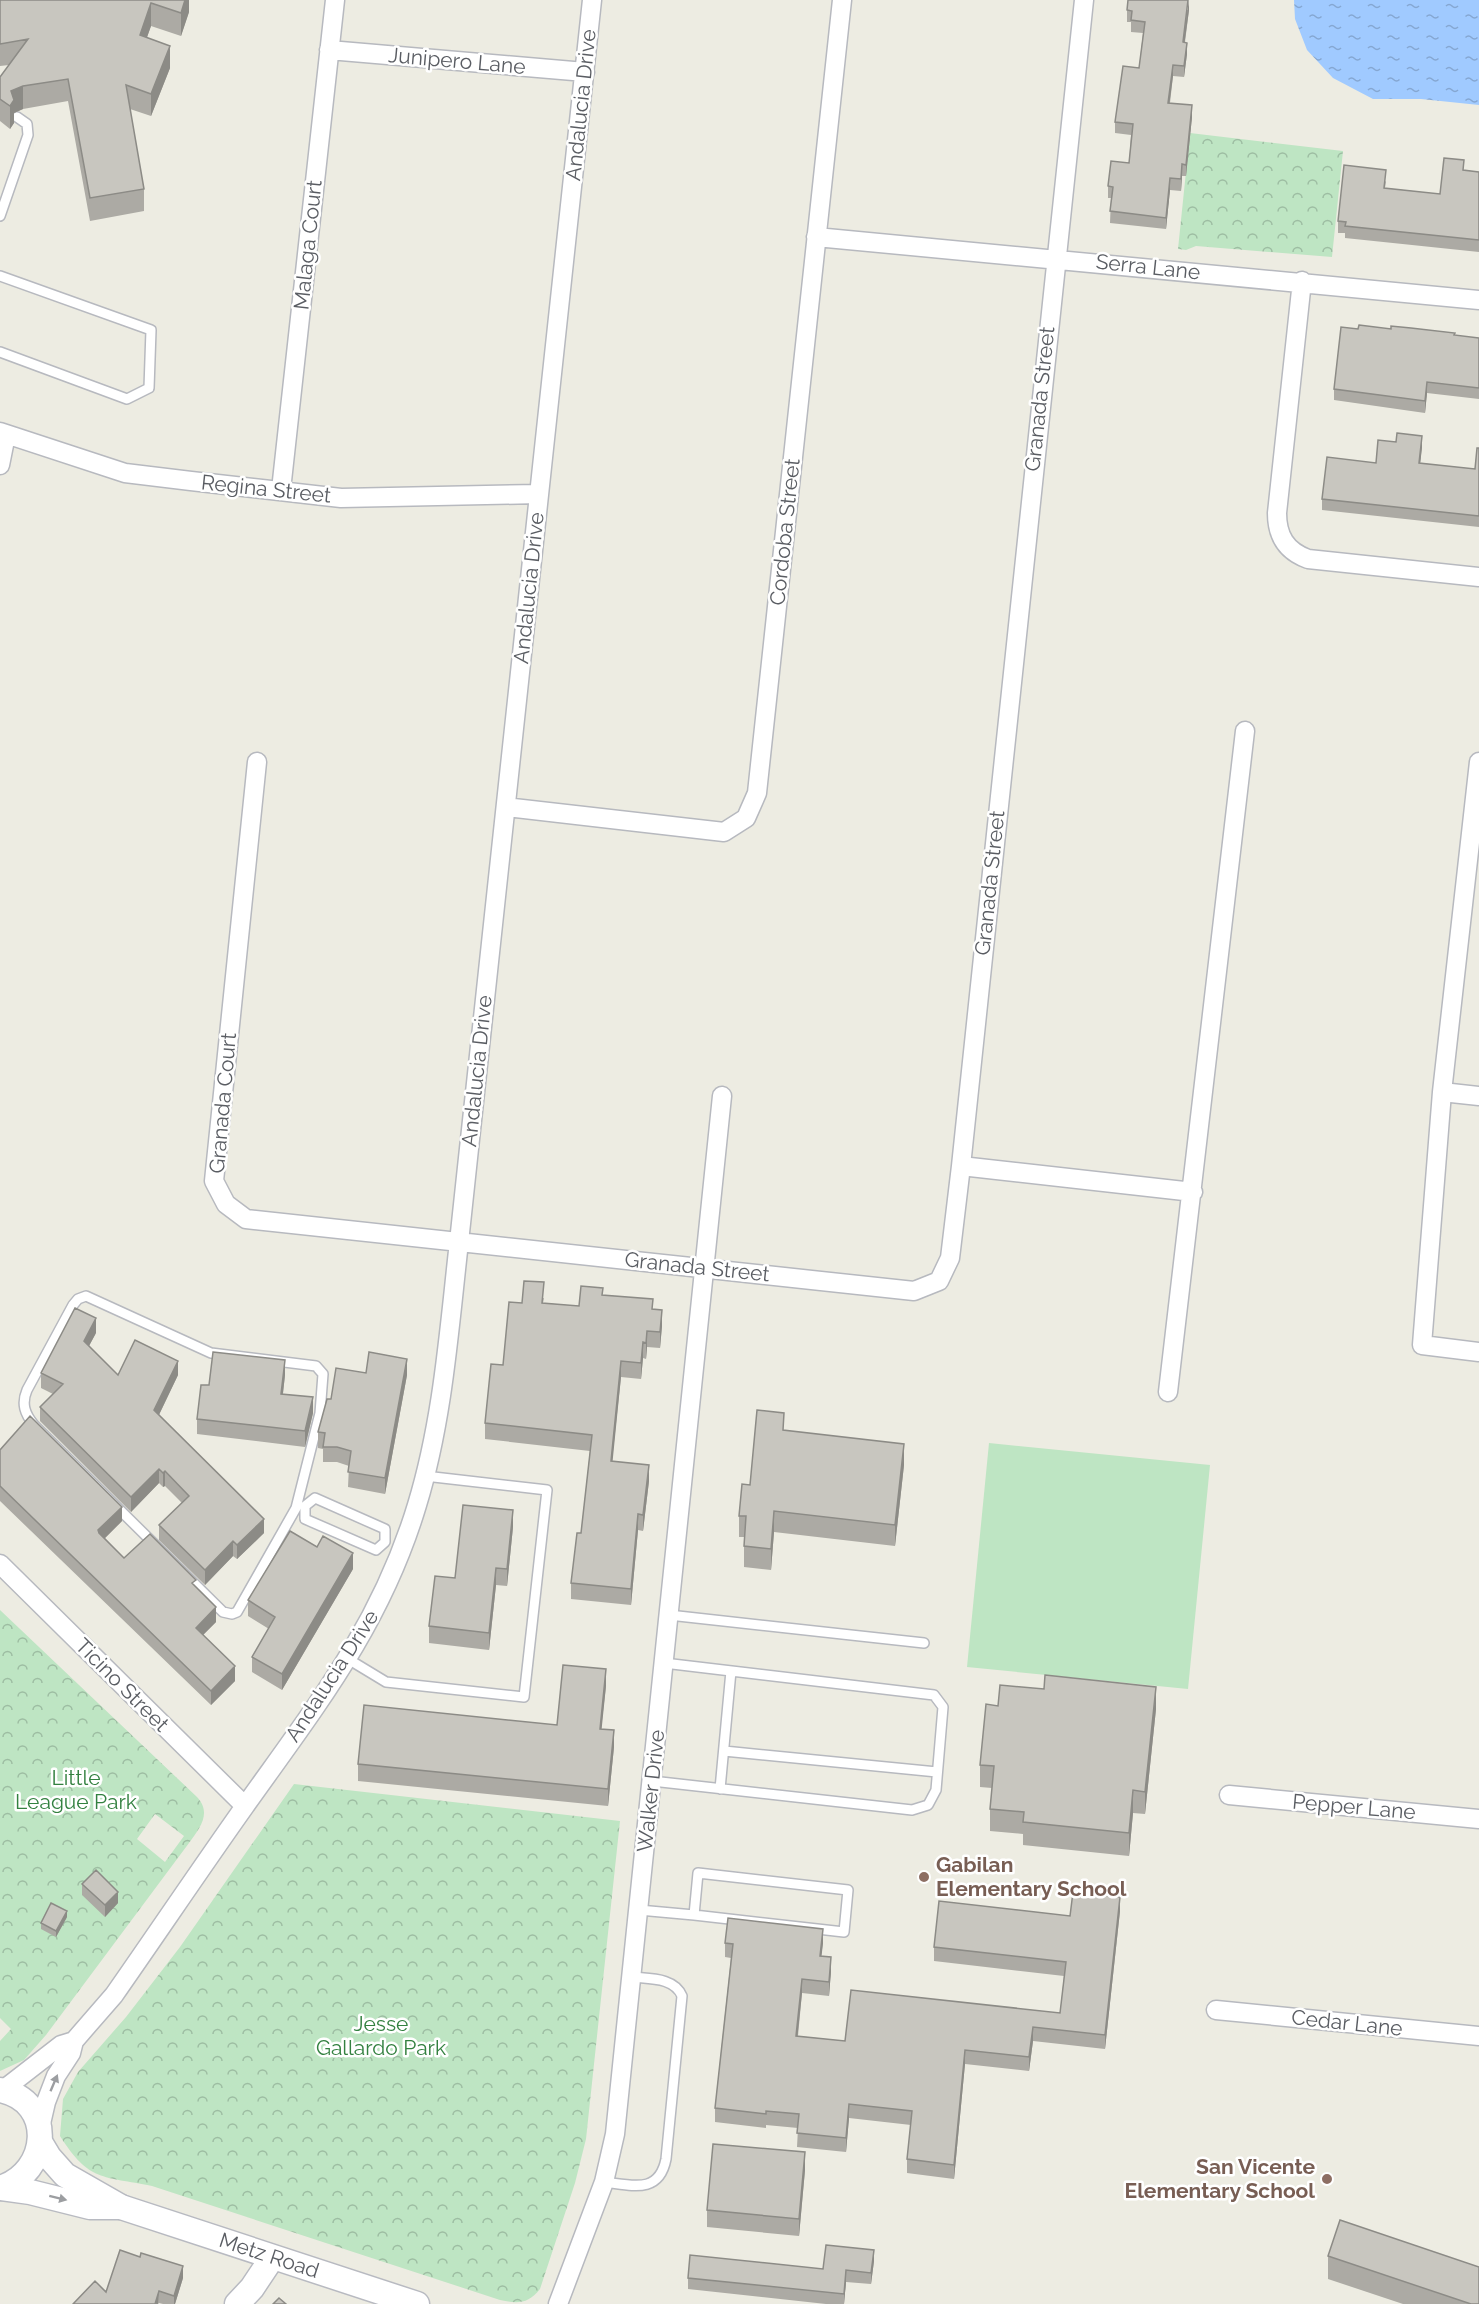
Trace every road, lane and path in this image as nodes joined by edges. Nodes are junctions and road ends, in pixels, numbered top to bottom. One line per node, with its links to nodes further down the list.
1 (335, 0): 5 (street, Malaga Court)
2 (592, 0): 6 (street, Andalucia Drive)
3 (842, 0): 9 (street, Cordoba Street)
4 (1084, 0): 10 (street, Granada Street)
5 (329, 50): 6 (street, Junipero Lane); 17 (street, Malaga Court)
6 (585, 72): 18 (street, Andalucia Drive)
7 (17, 117): 8 (lane)
8 (0, 216)
9 (816, 237): 10 (street, Serra Lane); 23 (street, Cordoba Street)
10 (1055, 258): 12 (street, Serra Lane); 28 (street, Granada Street)
11 (0, 276): 14 (lane)
12 (1302, 281): 13 (street, Serra Lane); 19 (street)
13 (1479, 300)
14 (0, 352)
15 (3, 434): 16 (street); 17 (street, Regina Street)
16 (0, 465)
17 (280, 490): 18 (street, Regina Street)
18 (539, 494): 23 (street, Andalucia Drive)
19 (1479, 577)
20 (1245, 731): 29 (street)
21 (257, 762): 30 (street, Granada Court)
22 (1479, 762): 24 (street)
23 (506, 807): 30 (street, Andalucia Drive)
24 (1475, 838): 25 (street)
25 (1442, 1092): 27 (street); 32 (street)
26 (722, 1096): 31 (street, Walker Drive)
27 (1479, 1096)
28 (961, 1166): 29 (street); 31 (street, Granada Street)
29 (1193, 1192): 33 (street)
30 (459, 1242): 31 (street, Granada Street); 34 (street, Andalucia Drive)
31 (704, 1268): 38 (street, Walker Drive)
32 (1479, 1352)
33 (1168, 1392)
34 (425, 1476): 36 (street, Andalucia Drive); 40 (lane)
35 (301, 1504): 35 (lane); 36 (lane); 36 (lane)
36 (394, 1545): 40 (street, Andalucia Drive)
37 (0, 1564): 48 (street, Ticino Street)
38 (669, 1615): 39 (lane); 41 (street, Walker Drive)
39 (924, 1643)
40 (348, 1659): 48 (street, Andalucia Drive)
41 (664, 1663): 42 (lane); 45 (street, Walker Drive)
42 (731, 1671): 43 (lane); 44 (lane)
43 (724, 1751): 44 (lane); 46 (lane)
44 (938, 1772): 46 (lane)
45 (652, 1781): 46 (lane); 50 (street, Walker Drive)
46 (720, 1789)
47 (1229, 1795): 49 (street, Pepper Lane)
48 (245, 1806): 55 (street, Andalucia Drive)
49 (1479, 1819)
50 (639, 1910): 51 (lane); 52 (street, Walker Drive)
51 (694, 1915): 51 (lane)
52 (632, 1977): 58 (street, Walker Drive); 58 (lane)
53 (1216, 2010): 54 (street, Cedar Lane)
54 (1479, 2036)
55 (74, 2041): 56 (street, Andalucia Drive); 57 (street, Andalucia Drive, one-way to 55)
56 (2, 2090): 57 (main road, Metz Road)
57 (40, 2135): 59 (main road); 60 (main road, Metz Road)
58 (604, 2182): 64 (street, Walker Drive)
59 (0, 2188): 60 (main road, Metz Road, one-way to 60)
60 (121, 2207): 61 (main road, Metz Road)
61 (272, 2258): 62 (main road); 63 (main road, Metz Road)
62 (237, 2304)
63 (417, 2304)
64 (558, 2304)

